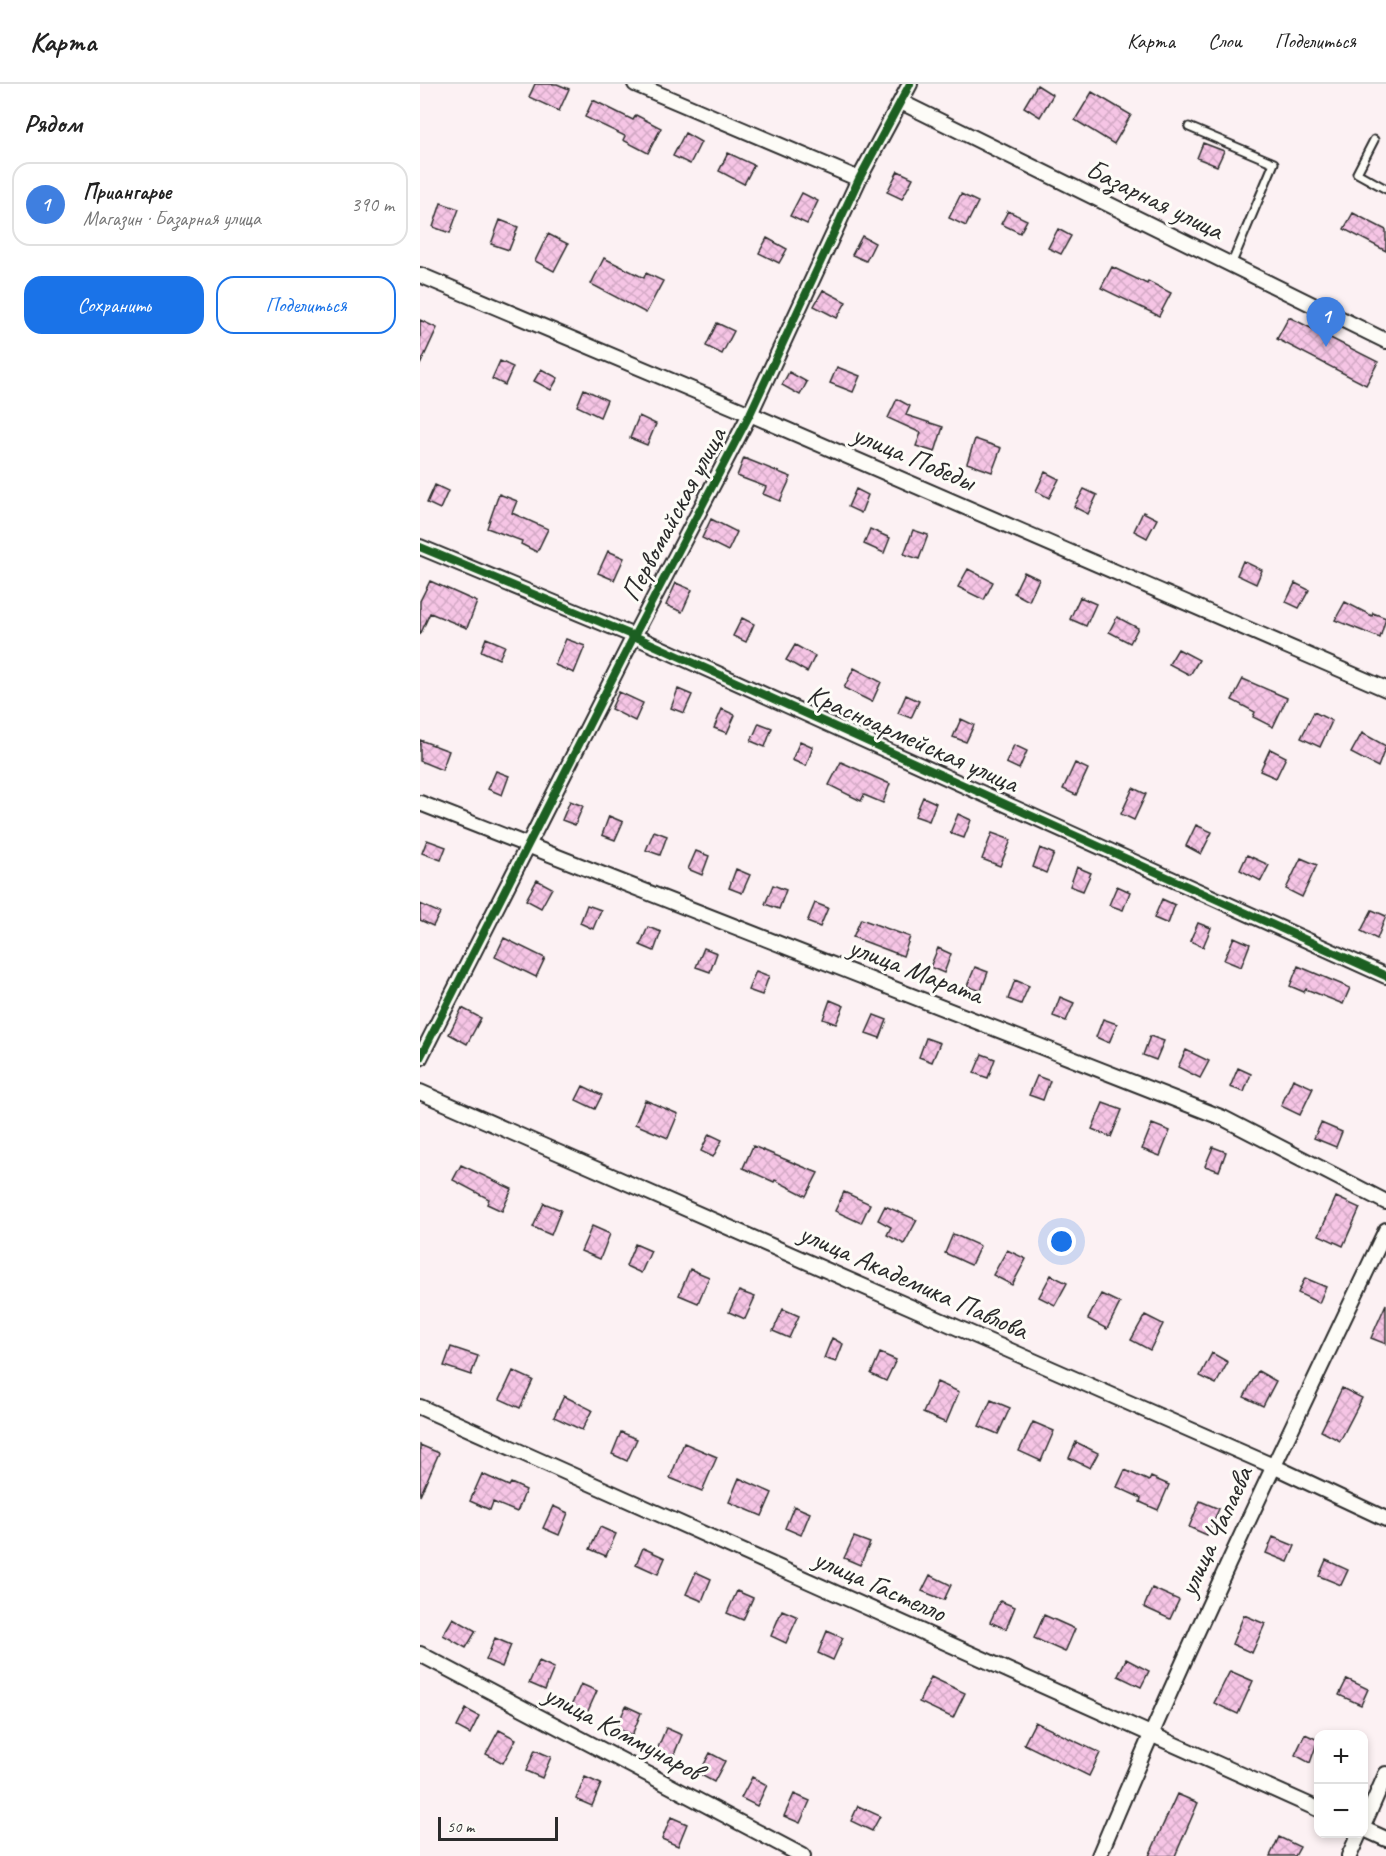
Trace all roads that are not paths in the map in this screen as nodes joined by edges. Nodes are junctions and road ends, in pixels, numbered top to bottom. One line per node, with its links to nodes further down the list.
1 (635, 84): 6 (street)
2 (910, 84): 3 (street, Первомайская улица)
3 (901, 102): 6 (street, Первомайская улица); 8 (street, Базарная улица)
4 (1189, 127): 8 (lane)
5 (1374, 140): 7 (lane)
6 (859, 180): 11 (street, Первомайская улица)
7 (1386, 189)
8 (1231, 265): 10 (street, Базарная улица)
9 (420, 275): 11 (street, улица Победы)
10 (1385, 338)
11 (750, 414): 13 (street, Первомайская улица); 14 (street, улица Победы)
12 (420, 547): 13 (street, Красноармейская улица)
13 (634, 636): 16 (street, Первомайская улица); 17 (street, Красноармейская улица)
14 (1386, 688)
15 (420, 803): 16 (street, улица Марата)
16 (528, 846): 18 (street, Первомайская улица); 20 (street, улица Марата)
17 (1386, 975)
18 (420, 1058)
19 (420, 1092): 23 (street, улица Академика Павлова)
20 (1386, 1202)
21 (1386, 1230): 23 (street, улица Чапаева)
22 (420, 1407): 26 (street, улица Гастелло)
23 (1273, 1466): 24 (street, улица Академика Павлова); 26 (street, улица Чапаева)
24 (1386, 1519)
25 (420, 1654): 33 (street, улица Коммунаров)
26 (1150, 1734): 28 (street, улица Гастелло); 34 (street, улица Чапаева)
27 (1386, 1774): 29 (street)
28 (1314, 1807)
29 (1368, 1815)
30 (1368, 1831): 32 (street)
31 (1357, 1838): 35 (street)
32 (1386, 1839)
33 (803, 1856)
34 (1099, 1856)
35 (1349, 1856)

